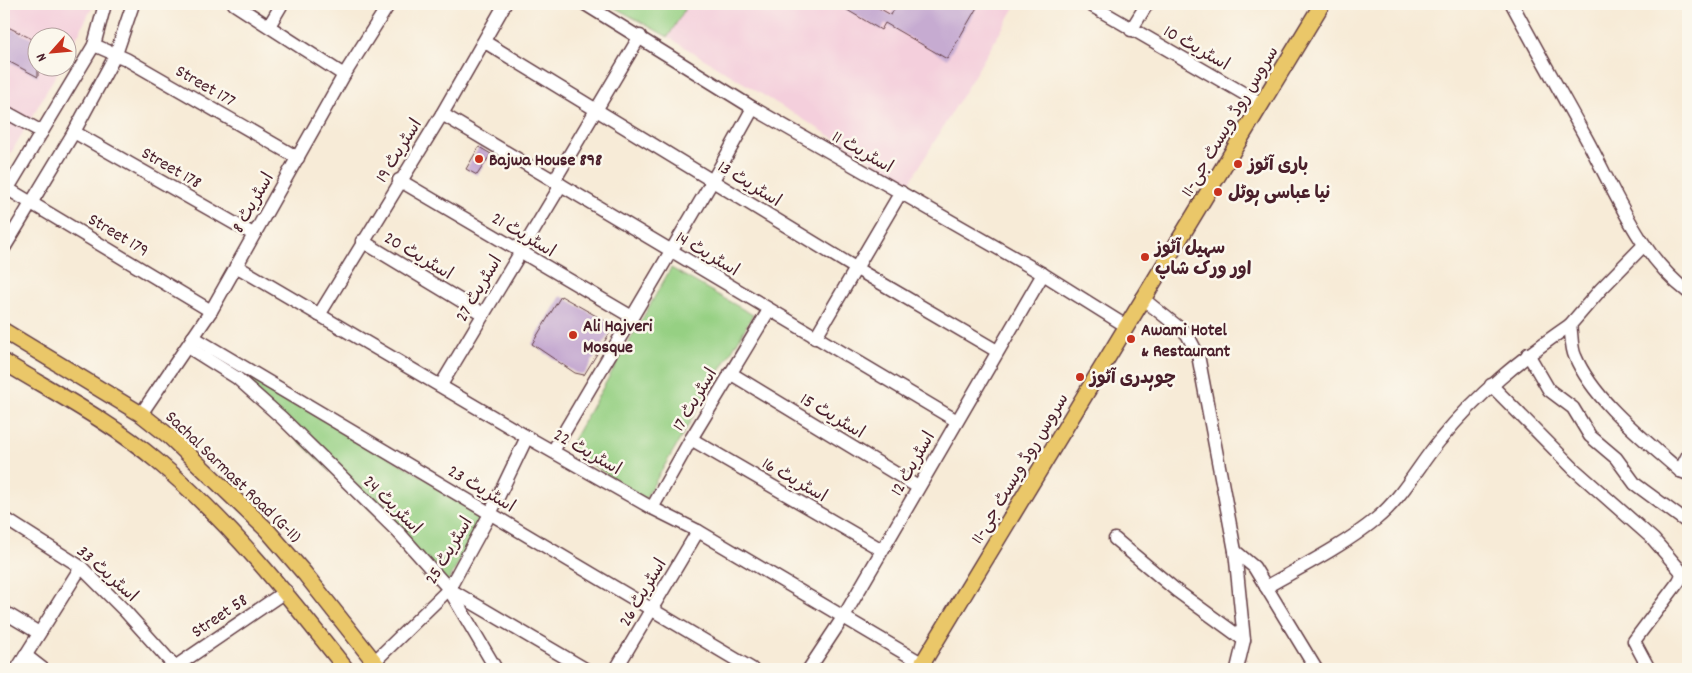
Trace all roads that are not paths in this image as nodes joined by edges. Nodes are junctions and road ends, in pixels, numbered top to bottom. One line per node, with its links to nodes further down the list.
1 (105, 4): 16 (street)
2 (134, 4): 17 (street)
3 (234, 4): 12 (street)
4 (282, 4): 12 (street)
5 (389, 4): 18 (street, اسٹریٹ 8)
6 (505, 4): 15 (street, اسٹریٹ 19)
7 (1089, 4): 13 (street, اسٹریٹ 10)
8 (1147, 4): 13 (street)
9 (1322, 4): 19 (main road, سروس روڈ ویسٹ جی-11)
10 (1512, 4): 35 (street)
11 (591, 5): 14 (street, اسٹریٹ 11)
12 (269, 26): 18 (street)
13 (1131, 30): 19 (street, اسٹریٹ 10)
14 (640, 36): 20 (street, اسٹریٹ 11); 22 (street, اسٹریٹ 27)
15 (485, 42): 22 (street, اسٹریٹ 13); 23 (street, اسٹریٹ 19)
16 (94, 45): 17 (street, Street 177); 24 (street)
17 (116, 54): 25 (street); 26 (street, Street 177)
18 (344, 74): 26 (street, اسٹریٹ 8)
19 (1262, 104): 43 (main road, سروس روڈ ویسٹ جی-11)
20 (753, 108): 28 (street); 31 (street, اسٹریٹ 11)
21 (4, 111): 24 (street)
22 (597, 111): 28 (street, اسٹریٹ 13); 29 (street, اسٹریٹ 27)
23 (442, 114): 27 (street, اسٹریٹ 19); 29 (street, اسٹریٹ 14)
24 (42, 132): 30 (street)
25 (74, 132): 32 (street); 33 (street, Street 178)
26 (298, 158): 33 (street, اسٹریٹ 8)
27 (400, 180): 34 (street, اسٹریٹ 19); 38 (street, اسٹریٹ 21)
28 (713, 180): 37 (street); 40 (street, اسٹریٹ 13)
29 (558, 183): 37 (street, اسٹریٹ 14); 38 (street, اسٹریٹ 27)
30 (6, 192): 32 (street, Street 179)
31 (901, 192): 40 (street); 41 (street, اسٹریٹ 11)
32 (32, 202): 36 (street); 45 (street, Street 179)
33 (253, 234): 39 (street, اسٹریٹ 8)
34 (362, 241): 46 (street, اسٹریٹ 19); 47 (street, اسٹریٹ 20)
35 (1644, 245): 42 (street); 50 (street)
36 (4, 248)
37 (671, 250): 44 (street, اسٹریٹ 14); 48 (street)
38 (519, 252): 47 (street, اسٹریٹ 27); 48 (street, اسٹریٹ 21)
39 (236, 266): 45 (street, اسٹریٹ 8); 46 (street, اسٹریٹ 22)
40 (856, 269): 52 (street); 54 (street, اسٹریٹ 13)
41 (1043, 274): 49 (street, اسٹریٹ 11); 54 (street, اسٹریٹ 12)
42 (1688, 292)
43 (1142, 298): 49 (main road, سروس روڈ ویسٹ جی-11); 75 (street)
44 (769, 310): 52 (street, اسٹریٹ 14); 57 (street, اسٹریٹ 17)
45 (211, 311): 53 (street, اسٹریٹ 8)
46 (319, 314): 58 (street, اسٹریٹ 22)
47 (483, 314): 58 (street, اسٹریٹ 27)
48 (632, 317): 64 (street)
49 (1126, 326): 88 (main road, سروس روڈ ویسٹ جی-11)
50 (1570, 326): 55 (street); 66 (street)
51 (4, 331): 60 (main road, Sachal Sarmast Road (G-11))
52 (816, 338): 61 (street, اسٹریٹ 14)
53 (190, 342): 60 (street, اسٹریٹ 8); 69 (street, اسٹریٹ 23); 79 (street, اسٹریٹ 24)
54 (997, 351): 61 (street, اسٹریٹ 12)
55 (1528, 354): 59 (street); 71 (street)
56 (4, 362): 80 (main road)
57 (730, 373): 63 (street, اسٹریٹ 17); 67 (street, اسٹریٹ 15)
58 (441, 385): 62 (street, اسٹریٹ 22)
59 (1492, 385): 78 (street); 100 (street)
60 (141, 414): 77 (main road, Sachal Sarmast Road (G-11))
61 (957, 421): 67 (street, اسٹریٹ 12)
62 (527, 437): 64 (street, اسٹریٹ 22); 69 (street, اسٹریٹ 25)
63 (691, 439): 68 (street, اسٹریٹ 17); 74 (street, اسٹریٹ 16)
64 (553, 451): 68 (street, اسٹریٹ 22)
65 (1688, 455): 66 (street)
66 (1684, 472)
67 (918, 487): 74 (street, اسٹریٹ 12)
68 (652, 508): 72 (street, اسٹریٹ 22)
69 (490, 514): 79 (street, اسٹریٹ 25); 81 (street, اسٹریٹ 23)
70 (4, 518): 76 (street, اسٹریٹ 33)
71 (1688, 523)
72 (698, 531): 81 (street, اسٹریٹ 26); 83 (street, اسٹریٹ 22)
73 (1115, 539): 85 (street)
74 (882, 550): 83 (street, اسٹریٹ 12)
75 (1235, 552): 78 (street); 85 (street)
76 (81, 567): 84 (street); 89 (street, اسٹریٹ 33)
77 (305, 574): 80 (main road); 87 (main road, Sachal Sarmast Road (G-11))
78 (1266, 587): 99 (street)
79 (449, 589): 87 (street, اسٹریٹ 25); 93 (street); 94 (street, اسٹریٹ 24)
80 (286, 591): 89 (street, Street 58); 92 (main road)
81 (652, 610): 95 (street, اسٹریٹ 26); 96 (street, اسٹریٹ 23)
82 (4, 612): 84 (street)
83 (844, 616): 88 (street, اسٹریٹ 22); 97 (street, اسٹریٹ 12)
84 (39, 632): 86 (street)
85 (1244, 640): 98 (street)
86 (25, 655): 90 (street); 91 (street)
87 (377, 666)
88 (921, 666)
89 (175, 668)
90 (16, 669)
91 (43, 669)
92 (346, 669)
93 (496, 669)
94 (585, 669)
95 (616, 669)
96 (752, 669)
97 (810, 669)
98 (1237, 669)
99 (1316, 669)
100 (1648, 669)

